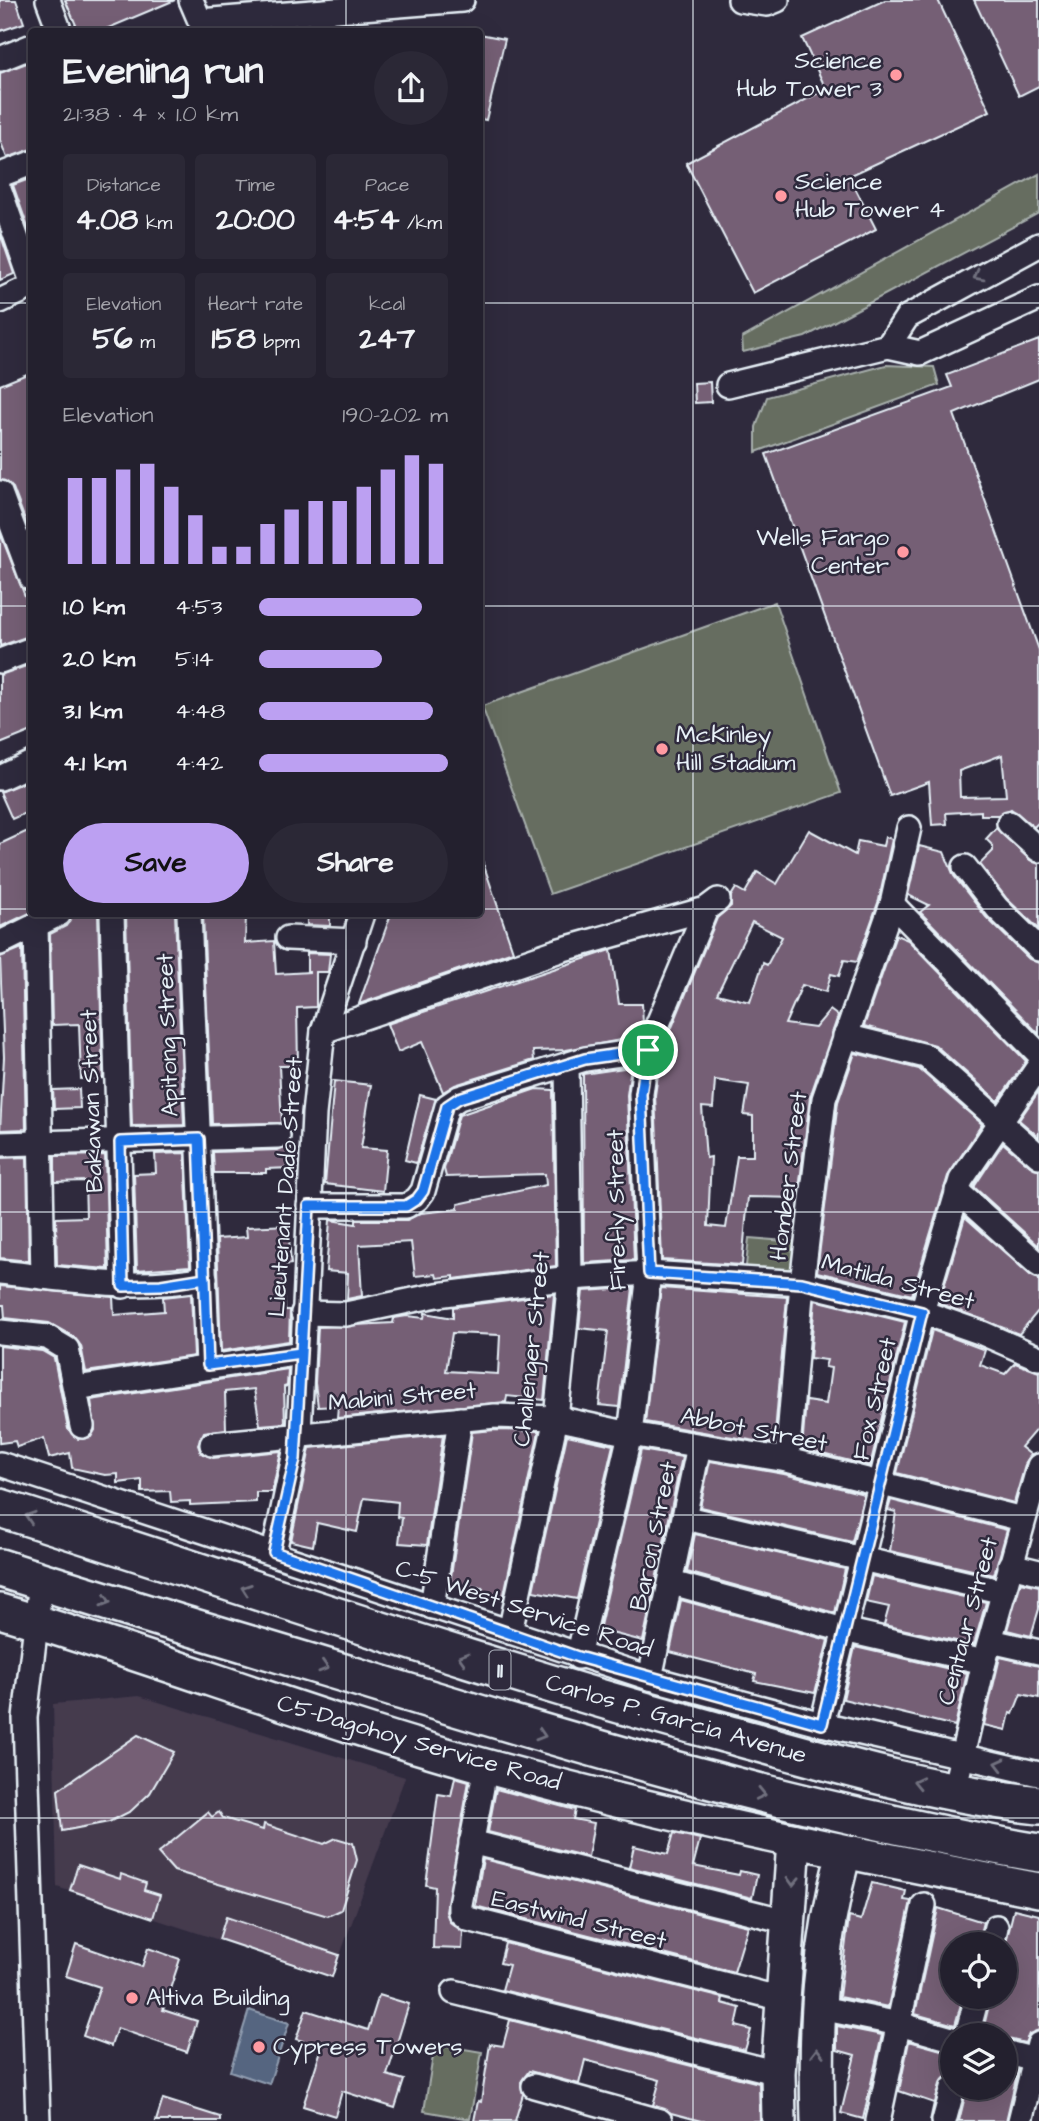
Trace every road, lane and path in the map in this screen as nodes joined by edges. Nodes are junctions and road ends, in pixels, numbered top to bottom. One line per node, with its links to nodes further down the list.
1 (48, 0): 6 (street)
2 (191, 0): 3 (street)
3 (462, 0)
4 (740, 0): 5 (street)
5 (770, 1)
6 (58, 28)
7 (28, 48): 8 (street)
8 (0, 59)
9 (28, 164): 10 (street)
10 (0, 175)
11 (0, 191): 13 (street)
12 (1039, 245): 17 (street, one-way to 17)
13 (28, 272)
14 (28, 286): 16 (street)
15 (1039, 298): 17 (street)
16 (0, 301)
17 (888, 345): 18 (street)
18 (728, 385)
19 (0, 493): 20 (street)
20 (16, 538): 21 (street)
21 (28, 569)
22 (28, 650): 23 (street)
23 (0, 661)
24 (28, 765): 25 (street)
25 (0, 778)
26 (1009, 823): 28 (street)
27 (909, 828): 30 (street, Homber Street)
28 (1039, 850)
29 (965, 867): 39 (street)
30 (892, 904): 41 (street, Homber Street); 43 (street)
31 (53, 917): 35 (street)
32 (112, 917): 49 (street, Bakawan Street)
33 (189, 917): 48 (street, Apitong Street)
34 (361, 917): 37 (street, Lieutenant Dado Street)
35 (36, 925): 38 (street); 50 (street)
36 (288, 939): 37 (street)
37 (354, 941): 40 (street, Lieutenant Dado Street)
38 (0, 943)
39 (1039, 949)
40 (323, 1031): 42 (street, Firefly Street); 54 (street, Lieutenant Dado Street)
41 (845, 1036): 46 (street); 61 (street, Homber Street)
42 (648, 1050): 44 (street); 57 (street, Firefly Street)
43 (1039, 1054)
44 (568, 1066): 54 (street); 60 (street, Challenger Street)
45 (1039, 1066): 46 (street, Fox Street)
46 (1002, 1121): 52 (street); 53 (street, Fox Street)
47 (278, 1136): 48 (street)
48 (199, 1139): 49 (street); 59 (street, Apitong Street)
49 (120, 1142): 50 (street); 62 (street, Bakawan Street)
50 (41, 1143): 51 (street); 58 (street)
51 (0, 1144)
52 (1039, 1156)
53 (957, 1191): 55 (street); 63 (street, Fox Street)
54 (309, 1206): 64 (street, Lieutenant Dado Street)
55 (1039, 1265)
56 (0, 1272): 58 (street)
57 (649, 1273): 60 (street, Matilda Street); 61 (street, Matilda Street); 74 (street, Firefly Street)
58 (43, 1277): 62 (street)
59 (205, 1278): 62 (street); 68 (street, Apitong Street)
60 (570, 1278): 64 (street, Matilda Street); 70 (street, Challenger Street)
61 (802, 1283): 63 (street, Matilda Street); 77 (street, Homber Street)
62 (123, 1286)
63 (922, 1312): 66 (street, Matilda Street); 80 (street, Fox Street)
64 (303, 1313): 67 (street, Lieutenant Dado Street)
65 (0, 1332): 69 (street)
66 (1035, 1349)
67 (301, 1353): 68 (street); 73 (street, Lieutenant Dado Street)
68 (208, 1365): 69 (street)
69 (76, 1388): 72 (street)
70 (556, 1418): 71 (street, Mabini Street); 74 (street, Abbot Street); 96 (street, Challenger Street)
71 (460, 1419): 73 (street, Mabini Street); 92 (street)
72 (82, 1426)
73 (299, 1433): 75 (street, Mabini Street); 84 (street, Lieutenant Dado Street)
74 (629, 1434): 76 (street, Abbot Street); 99 (street, Firefly Street)
75 (212, 1444)
76 (699, 1446): 77 (street, Abbot Street); 82 (street, Baron Street)
77 (787, 1460): 80 (street, Abbot Street)
78 (0, 1464): 84 (street, C-5 West Service Road)
79 (1037, 1477): 83 (street, Centaur Street)
80 (881, 1483): 83 (street, Abbot Street); 85 (street, Fox Street)
81 (0, 1508): 105 (main road, Carlos P. Garcia Avenue / 11, one-way to 81)
82 (686, 1518): 85 (street); 90 (street, Baron Street)
83 (1022, 1519): 86 (street, Centaur Street)
84 (274, 1552): 92 (street, C-5 West Service Road)
85 (863, 1560): 91 (street); 95 (street, Fox Street)
86 (1010, 1565): 88 (street); 91 (street, Centaur Street)
87 (0, 1567): 89 (main road, Carlos P. Garcia Avenue / 11)
88 (1039, 1572)
89 (41, 1581): 94 (street); 110 (main road, Carlos P. Garcia Avenue / 11, one-way to 110)
90 (672, 1583): 95 (street); 100 (street, Baron Street)
91 (1004, 1592): 97 (street, Centaur Street)
92 (432, 1607): 96 (street, C-5 West Service Road)
93 (0, 1611): 94 (main road, C5-Dagohoy Service Road)
94 (36, 1621): 103 (main road, C5-Dagohoy Service Road); 124 (street)
95 (844, 1630): 97 (street); 101 (street, Fox Street)
96 (510, 1633): 99 (street, C-5 West Service Road)
97 (988, 1652): 98 (street); 102 (street, Centaur Street)
98 (1039, 1652)
99 (578, 1657): 100 (street, C-5 West Service Road)
100 (650, 1678): 101 (street, C-5 West Service Road)
101 (822, 1724): 102 (street, C-5 West Service Road)
102 (961, 1754): 104 (street, C-5 West Service Road, one-way to 102); 105 (street, Centaur Street)
103 (486, 1766): 107 (main road, C5-Dagohoy Service Road); 108 (street, Eastwind Street)
104 (1039, 1774)
105 (954, 1791): 106 (main road, Carlos P. Garcia Avenue / 11)
106 (1029, 1800)
107 (794, 1841): 109 (main road, C5-Dagohoy Service Road); 113 (main road, one-way to 113)
108 (471, 1842): 113 (street); 115 (street, Eastwind Street)
109 (844, 1853): 111 (main road, C5-Dagohoy Service Road); 116 (main road)
110 (1039, 1853)
111 (1039, 1890)
112 (924, 1905): 117 (street)
113 (790, 1922): 115 (main road)
114 (454, 1992): 121 (street)
115 (782, 1998): 121 (main road)
116 (817, 2007): 117 (street); 127 (main road, one-way to 116)
117 (899, 2024): 118 (street); 128 (street)
118 (940, 2036)
119 (1017, 2053): 120 (street)
120 (1037, 2055): 130 (street)
121 (778, 2073): 126 (main road)
122 (534, 2086): 125 (street)
123 (950, 2100): 129 (street)
124 (38, 2121)
125 (660, 2121)
126 (779, 2121)
127 (818, 2121)
128 (878, 2121)
129 (944, 2121)
130 (1020, 2121)

